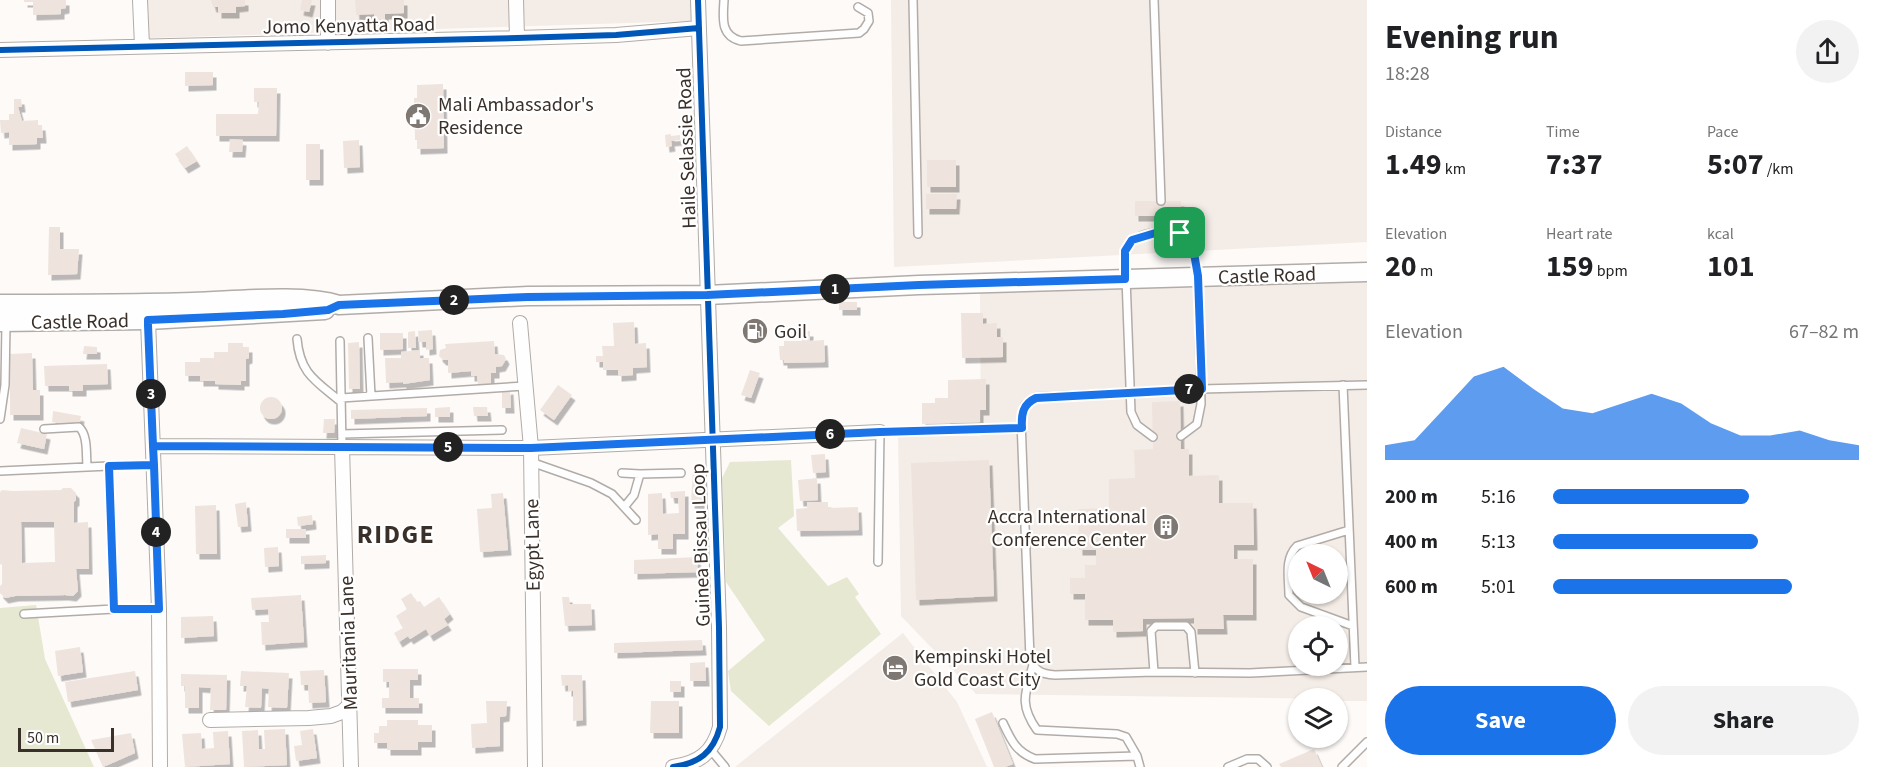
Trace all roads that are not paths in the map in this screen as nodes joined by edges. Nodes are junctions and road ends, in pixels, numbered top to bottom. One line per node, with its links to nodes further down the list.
1 (140, 0): 12 (street)
2 (328, 0): 11 (street)
3 (516, 0): 10 (street)
4 (698, 0): 9 (street, Haile Selassie Road)
5 (724, 0): 8 (lane)
6 (913, 0): 17 (lane)
7 (1154, 0): 14 (lane)
8 (858, 7)
9 (699, 28): 10 (street, Jomo Kenyatta Road); 21 (street, Haile Selassie Road)
10 (517, 38): 11 (street, Jomo Kenyatta Road)
11 (328, 43): 12 (street, Jomo Kenyatta Road)
12 (142, 46): 13 (street, Jomo Kenyatta Road)
13 (0, 50)
14 (1161, 201)
15 (1161, 216): 16 (lane)
16 (1162, 231): 19 (lane); 20 (lane)
17 (918, 234)
18 (1367, 272): 19 (main road, Castle Road)
19 (1198, 276): 20 (main road, Castle Road); 33 (lane)
20 (1125, 279): 21 (main road, Castle Road); 34 (lane)
21 (707, 295): 23 (main road, Castle Road); 45 (street, Guinea Bissau Loop)
22 (0, 304): 23 (main road, Castle Road)
23 (339, 305): 24 (main road, Castle Road)
24 (148, 320): 25 (main road, Castle Road); 46 (street)
25 (3, 322): 37 (lane)
26 (520, 323): 32 (street, Egypt Lane)
27 (368, 338): 35 (lane)
28 (297, 339): 36 (lane)
29 (340, 341): 36 (lane)
30 (1343, 385): 31 (lane); 33 (lane); 57 (lane)
31 (1367, 385)
32 (525, 386): 35 (lane); 47 (street, Egypt Lane)
33 (1202, 389): 34 (lane); 43 (lane)
34 (1129, 392): 38 (lane); 42 (lane)
35 (371, 396): 36 (lane)
36 (341, 400): 44 (lane)
37 (0, 418)
38 (1022, 428): 41 (lane); 63 (lane)
39 (44, 429): 49 (lane)
40 (502, 430): 44 (lane)
41 (880, 432): 45 (street); 58 (lane)
42 (1153, 436)
43 (1181, 436)
44 (342, 441): 46 (street); 47 (street); 68 (street, Mauritania Lane)
45 (712, 441): 47 (street); 72 (street, Guinea Bissau Loop)
46 (153, 446): 48 (street)
47 (531, 455): 55 (lane); 76 (street, Egypt Lane)
48 (154, 465): 50 (lane); 60 (street)
49 (87, 466): 50 (lane); 51 (lane)
50 (109, 466): 59 (lane)
51 (0, 471)
52 (622, 473): 54 (lane)
53 (681, 473): 54 (lane)
54 (640, 474): 55 (lane)
55 (625, 506): 56 (lane)
56 (636, 520)
57 (1349, 530): 62 (lane); 62 (lane)
58 (878, 562)
59 (114, 609): 60 (lane); 61 (lane)
60 (159, 609): 74 (street)
61 (24, 614)
62 (1353, 626): 64 (lane)
63 (1033, 665): 66 (lane); 73 (lane)
64 (1355, 667): 65 (lane); 67 (lane)
65 (1367, 667)
66 (1154, 672): 67 (lane); 67 (lane)
67 (1195, 673)
68 (350, 705): 69 (street); 75 (street, Mauritania Lane)
69 (210, 720)
70 (1003, 723): 73 (lane)
71 (1367, 742): 82 (lane)
72 (710, 749): 77 (street); 78 (lane)
73 (1137, 756): 79 (lane)
74 (160, 767)
75 (351, 767)
76 (534, 767)
77 (673, 767)
78 (725, 767)
79 (1140, 767)
80 (1228, 767): 81 (lane)
81 (1267, 767)
82 (1342, 767)

